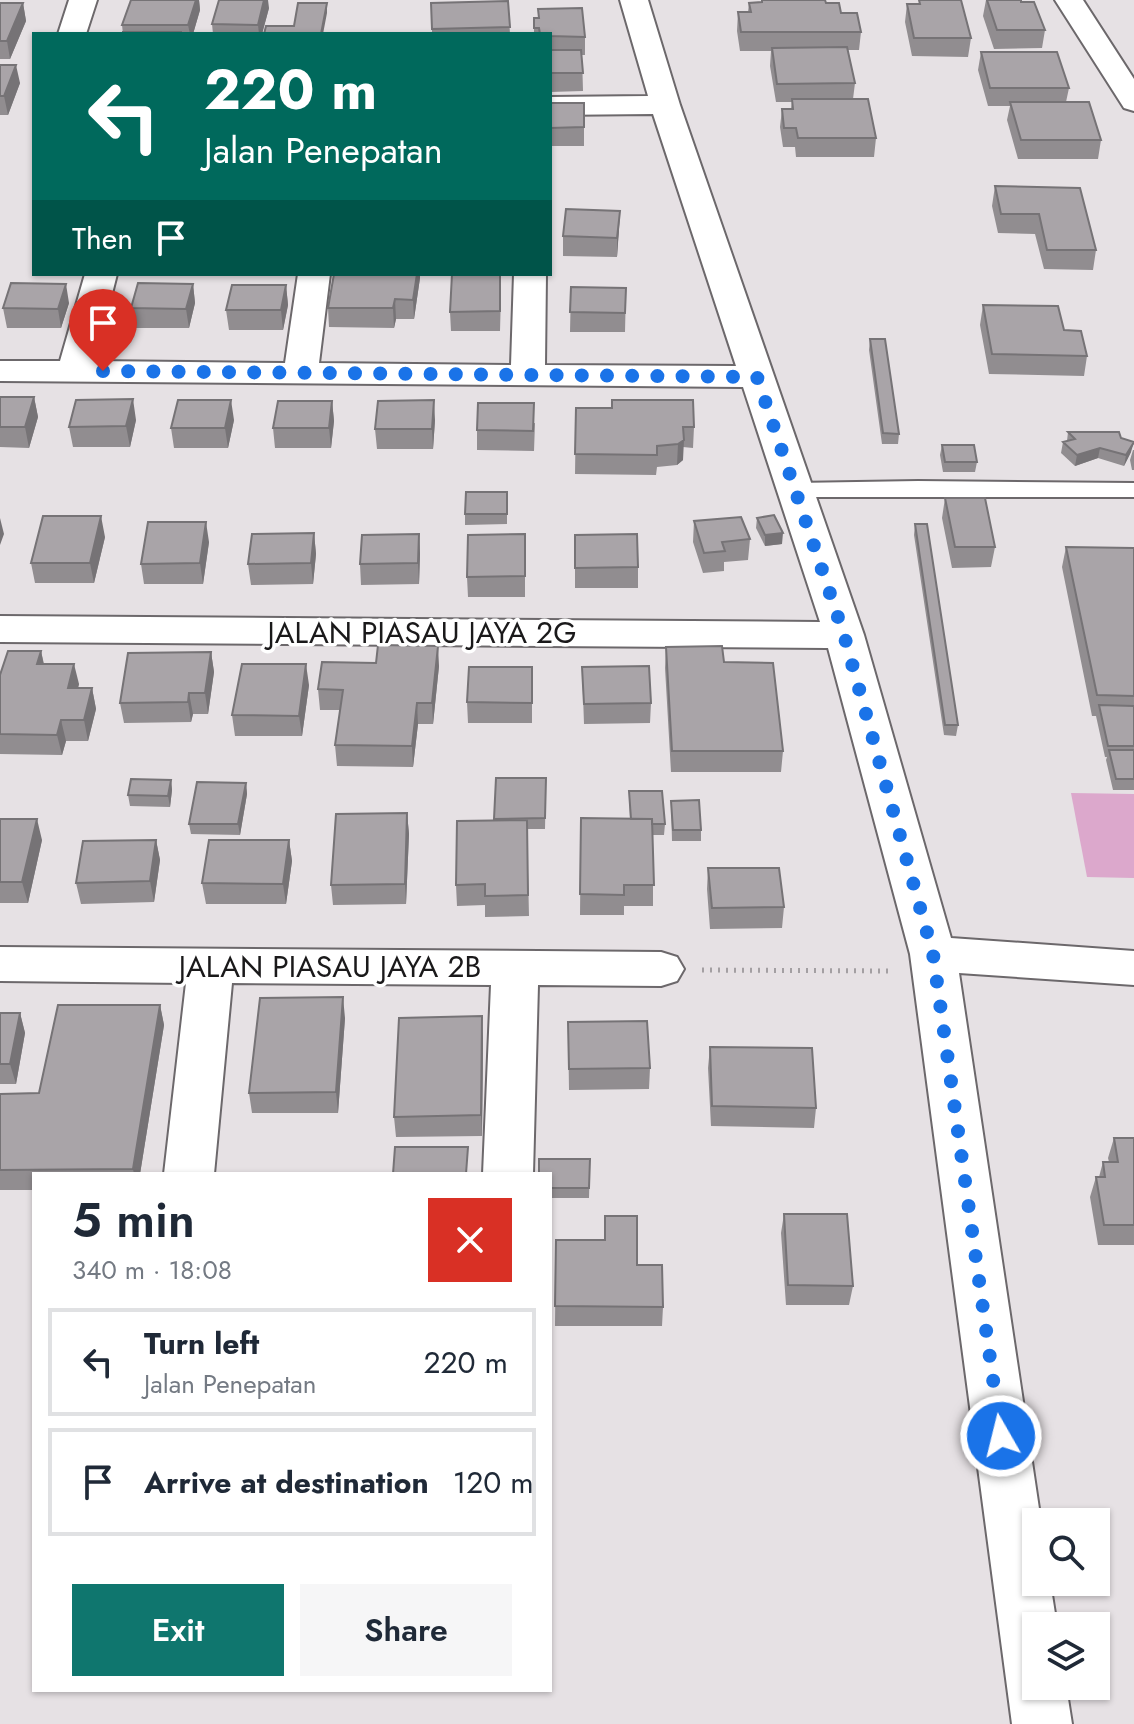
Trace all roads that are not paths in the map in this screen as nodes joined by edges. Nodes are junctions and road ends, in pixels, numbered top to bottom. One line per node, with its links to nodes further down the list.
1 (83, 0): 4 (street)
2 (634, 0): 6 (street)
3 (1069, 0): 5 (street)
4 (73, 32)
5 (1134, 102)
6 (665, 105): 7 (street); 15 (street)
7 (552, 106)
8 (100, 276): 12 (street)
9 (314, 276): 13 (street)
10 (530, 276): 14 (street)
11 (0, 371): 12 (street)
12 (75, 371): 13 (street)
13 (301, 372): 14 (street)
14 (528, 374): 15 (street)
15 (757, 377): 16 (street)
16 (795, 490): 17 (lane); 19 (street)
17 (1134, 490)
18 (0, 629): 19 (street, JALAN PIASAU JAYA 2G)
19 (844, 635): 20 (street)
20 (934, 963): 24 (street); 28 (street)
21 (0, 964): 22 (street, JALAN PIASAU JAYA 2B)
22 (211, 965): 23 (street, JALAN PIASAU JAYA 2B); 26 (street)
23 (515, 968): 25 (street, JALAN PIASAU JAYA 2B); 27 (street)
24 (1134, 968)
25 (661, 969)
26 (189, 1172)
27 (508, 1172)
28 (1026, 1612)
29 (1038, 1700): 30 (street)
30 (1042, 1724)

